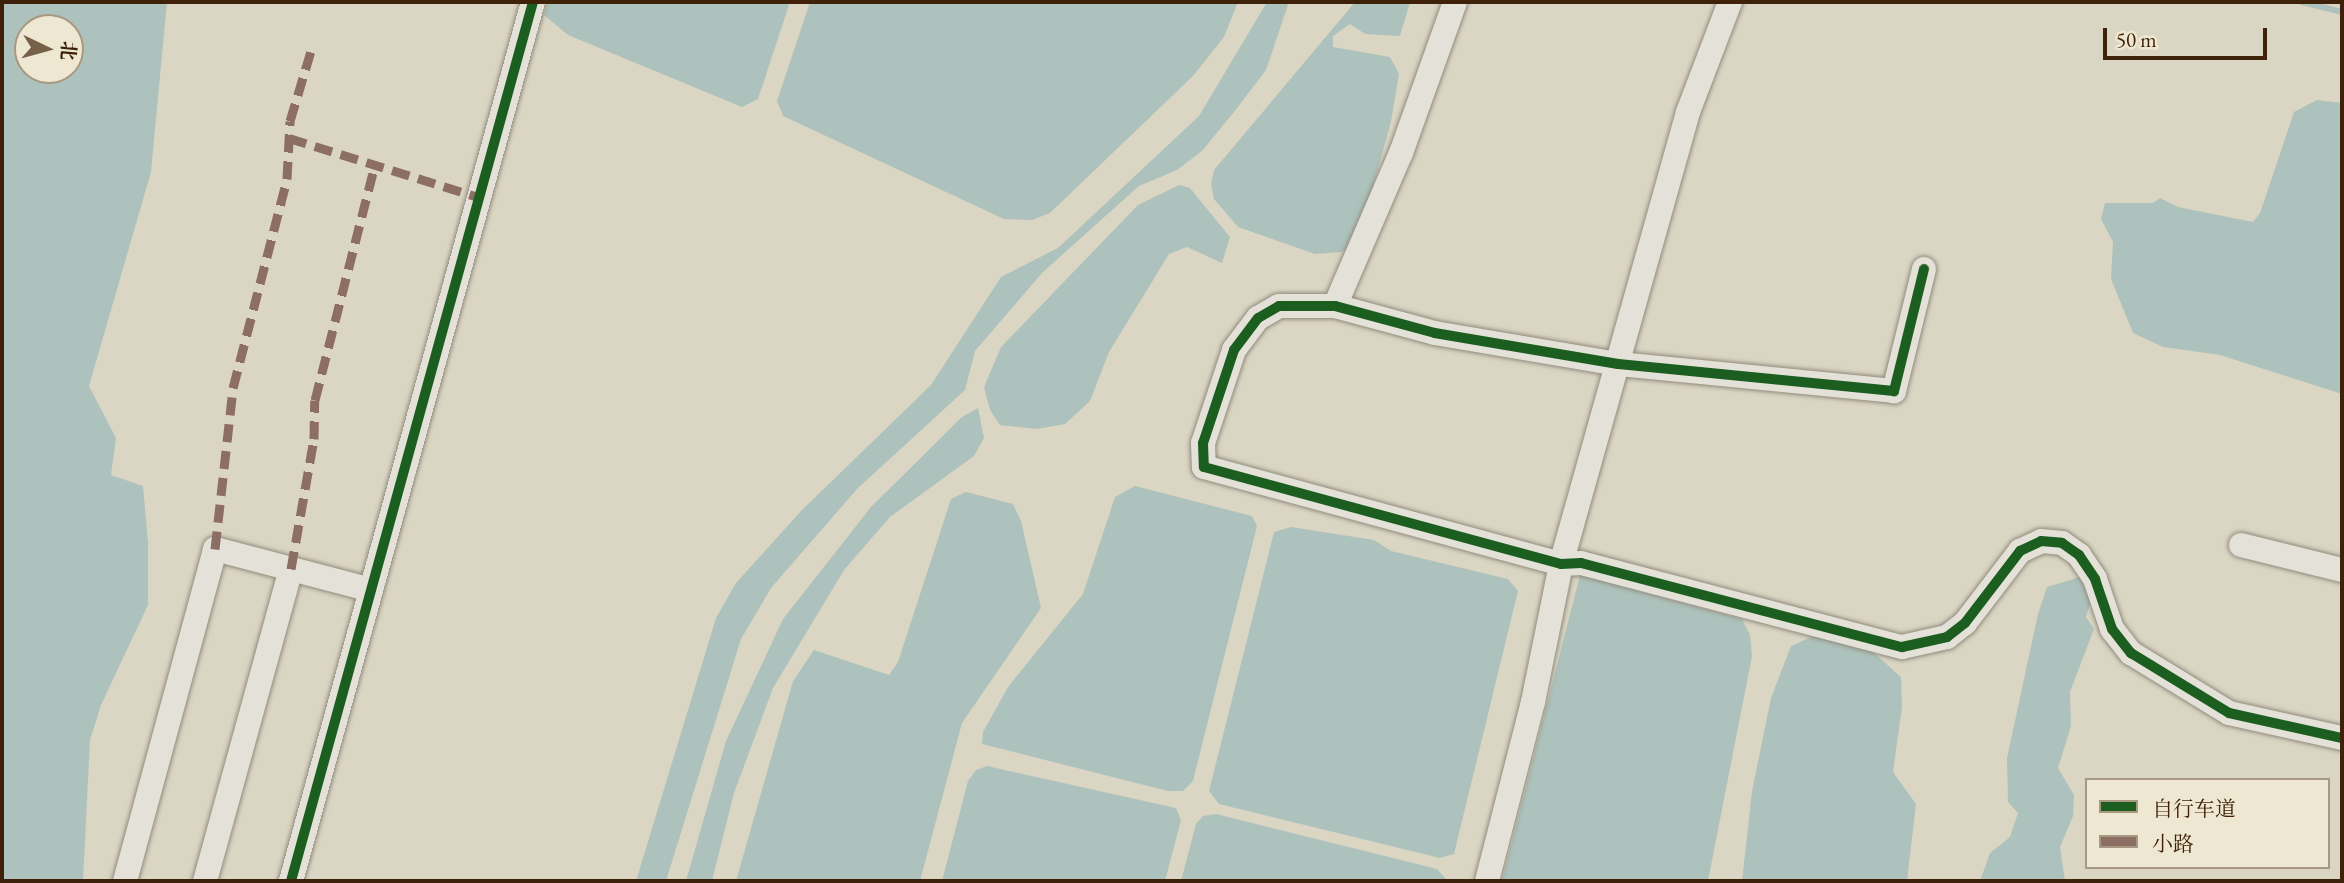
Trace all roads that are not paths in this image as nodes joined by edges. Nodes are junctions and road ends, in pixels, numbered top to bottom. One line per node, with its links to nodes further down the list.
1 (533, 2): 11 (street)
2 (1455, 2): 5 (street)
3 (1730, 2): 6 (street)
4 (1924, 269): 6 (street)
5 (1335, 306): 6 (street); 8 (street)
6 (1618, 364): 8 (street)
7 (2241, 545): 10 (street)
8 (1561, 564): 12 (street); 16 (street)
9 (292, 569): 11 (street); 13 (street); 14 (street)
10 (2342, 570)
11 (371, 590): 15 (street)
12 (2342, 738)
13 (125, 881)
14 (205, 881)
15 (291, 881)
16 (1487, 881)

